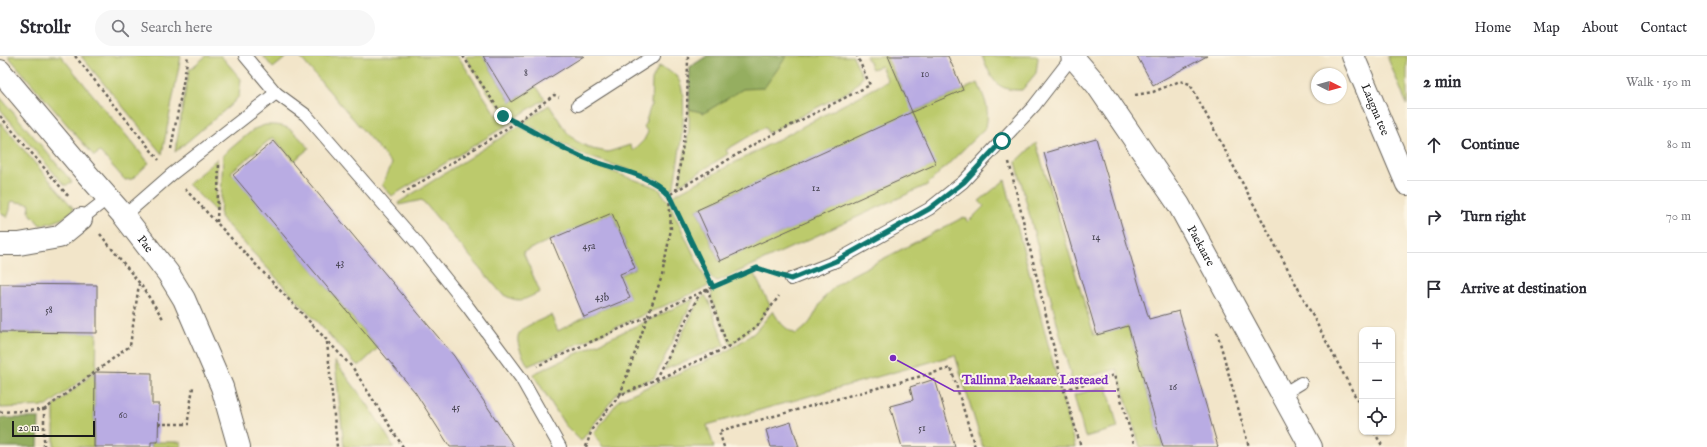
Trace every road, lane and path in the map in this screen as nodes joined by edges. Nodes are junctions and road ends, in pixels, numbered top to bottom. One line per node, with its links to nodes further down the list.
1 (75, 56): 17 (path)
2 (188, 56): 17 (path)
3 (245, 56): 12 (lane)
4 (463, 56): 14 (path)
5 (654, 56): 13 (lane)
6 (688, 56): 21 (path)
7 (857, 56): 21 (path)
8 (1072, 56): 11 (street, Paekaare); 16 (lane)
9 (1353, 56): 20 (street, Laagna tee)
10 (0, 70): 23 (street, Pae)
11 (1097, 85): 43 (path); 61 (street, Paekaare)
12 (276, 93): 15 (lane); 24 (lane)
13 (578, 105): 14 (path)
14 (517, 122): 22 (path); 24 (path)
15 (220, 136): 19 (lane); 27 (path)
16 (1002, 141): 29 (lane); 41 (path)
17 (160, 161): 18 (path); 19 (path)
18 (153, 164)
19 (172, 174): 25 (lane); 27 (path)
20 (1407, 184)
21 (676, 191): 22 (path)
22 (669, 195): 31 (path); 34 (path)
23 (108, 198): 25 (street, Pae); 26 (lane)
24 (385, 205): 38 (lane)
25 (124, 216): 51 (street, Pae)
26 (81, 219): 28 (street)
27 (217, 223): 36 (path)
28 (0, 244)
29 (791, 279): 31 (path); 37 (path)
30 (140, 284): 44 (path)
31 (713, 287): 32 (path)
32 (707, 289): 33 (path); 37 (path)
33 (700, 292): 34 (path); 39 (path)
34 (648, 316): 38 (path); 42 (path)
35 (1216, 327): 60 (path)
36 (327, 341): 52 (path); 53 (path)
37 (728, 347): 39 (path)
38 (522, 378): 54 (lane)
39 (655, 380): 42 (path)
40 (191, 381): 46 (path)
41 (1064, 390): 58 (path); 59 (path)
42 (620, 395): 55 (path)
43 (1359, 404)
44 (44, 410): 45 (path); 50 (path)
45 (0, 412)
46 (188, 420)
47 (158, 424): 48 (path)
48 (189, 424)
49 (1376, 435): 62 (path)
50 (44, 447)
51 (239, 447)
52 (337, 447)
53 (403, 447)
54 (560, 447)
55 (586, 447)
56 (724, 447): 57 (path)
57 (975, 447)
58 (1081, 447)
59 (1135, 447)
60 (1249, 447)
61 (1311, 447)
62 (1383, 447)

